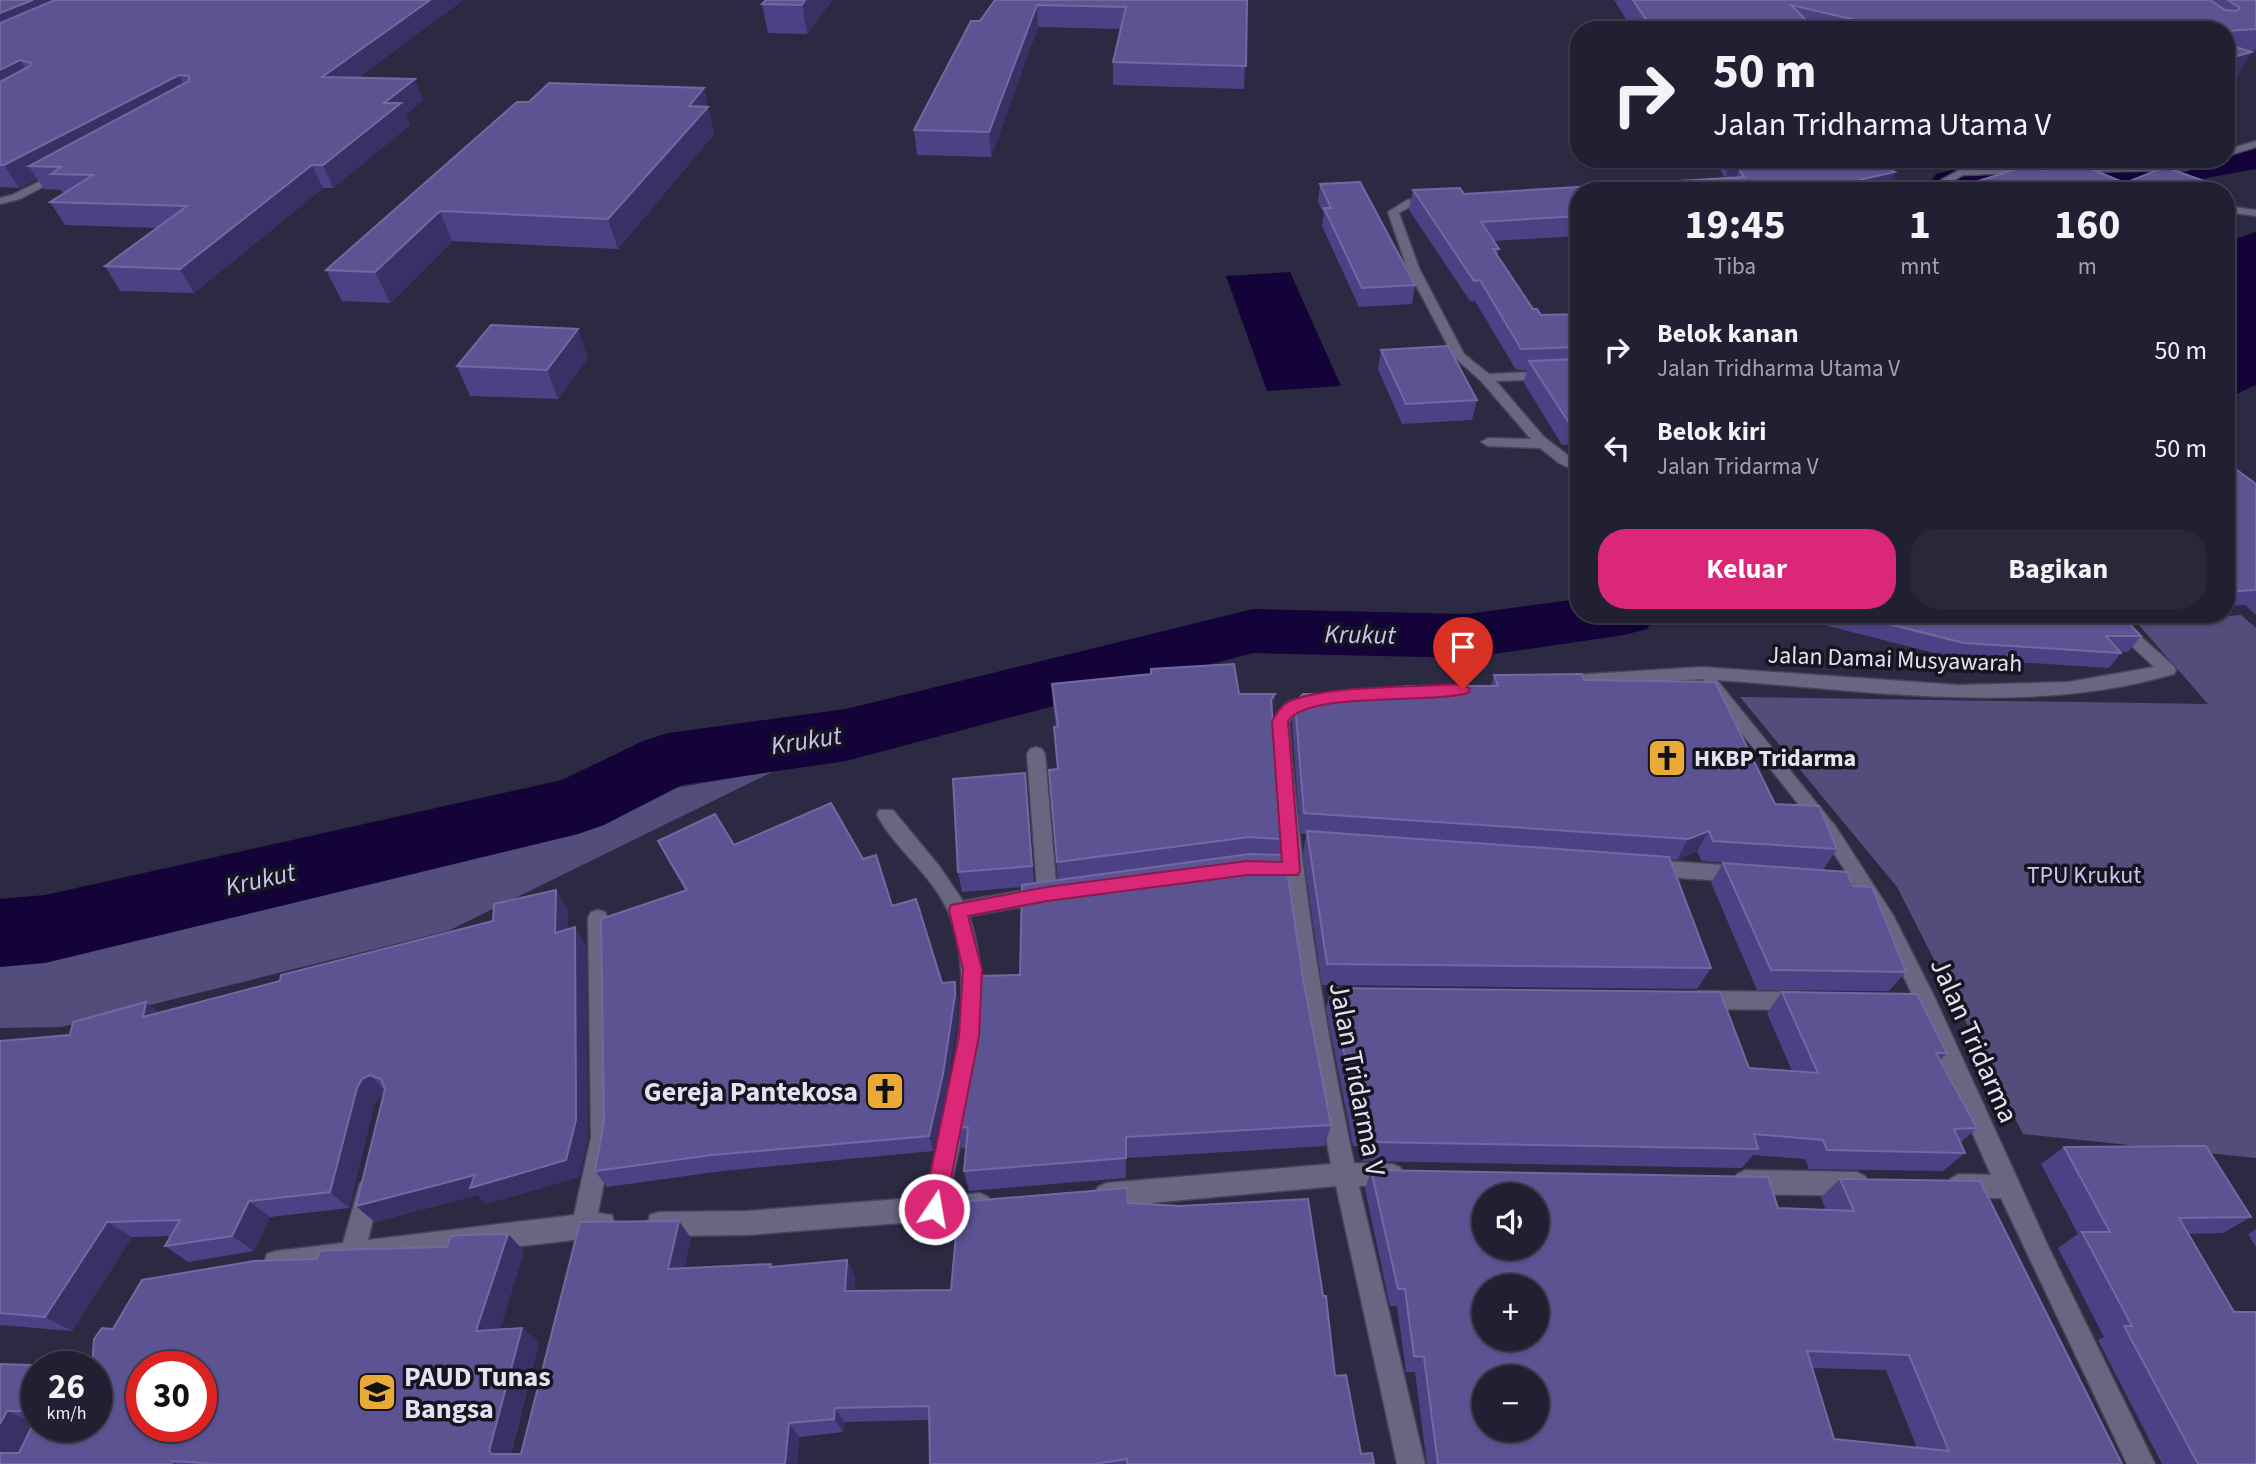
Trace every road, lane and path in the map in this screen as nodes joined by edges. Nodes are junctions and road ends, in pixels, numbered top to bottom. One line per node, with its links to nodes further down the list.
1 (2256, 144): 2 (street)
2 (2235, 150)
3 (76, 165): 9 (street)
4 (2120, 168): 5 (street)
5 (2054, 169)
6 (2040, 170): 7 (street)
7 (1943, 182)
8 (1444, 199): 13 (street)
9 (0, 201)
10 (2235, 210): 11 (street)
11 (2256, 213)
12 (1570, 374): 13 (street)
13 (1486, 378): 15 (street)
14 (1488, 442): 15 (street)
15 (1542, 444): 16 (street)
16 (1570, 464)
17 (2115, 623): 18 (street, Jalan Damai Musyawarah)
18 (1702, 673): 19 (street); 28 (street, Jalan Tridarma)
19 (1557, 682)
20 (1449, 690): 24 (street, Jalan Tridarma V)
21 (1036, 754): 29 (street)
22 (886, 815): 29 (street)
23 (1314, 843): 24 (street)
24 (1291, 844): 31 (street, Jalan Tridarma V)
25 (1625, 866): 26 (street)
26 (1761, 876)
27 (1841, 881): 28 (street)
28 (1864, 883): 36 (street, Jalan Tridarma)
29 (958, 910): 46 (street)
30 (598, 919): 47 (street)
31 (1311, 997): 32 (street); 38 (street, Jalan Tridarma V)
32 (1335, 997)
33 (1676, 1000): 34 (street)
34 (1816, 1001)
35 (1900, 1002): 36 (street)
36 (1927, 1003): 43 (street, Jalan Tridarma)
37 (372, 1172): 49 (street)
38 (1344, 1174): 39 (street); 44 (street); 51 (street, Jalan Tridarma V)
39 (1413, 1175)
40 (1717, 1181): 41 (street)
41 (1883, 1185)
42 (1939, 1186): 43 (street)
43 (2008, 1187): 52 (street, Jalan Tridarma)
44 (1084, 1197)
45 (1002, 1203): 46 (street)
46 (934, 1209): 47 (street)
47 (584, 1224): 48 (street); 49 (street)
48 (577, 1251)
49 (353, 1252): 50 (street)
50 (246, 1268)
51 (1411, 1464)
52 (2141, 1464)

